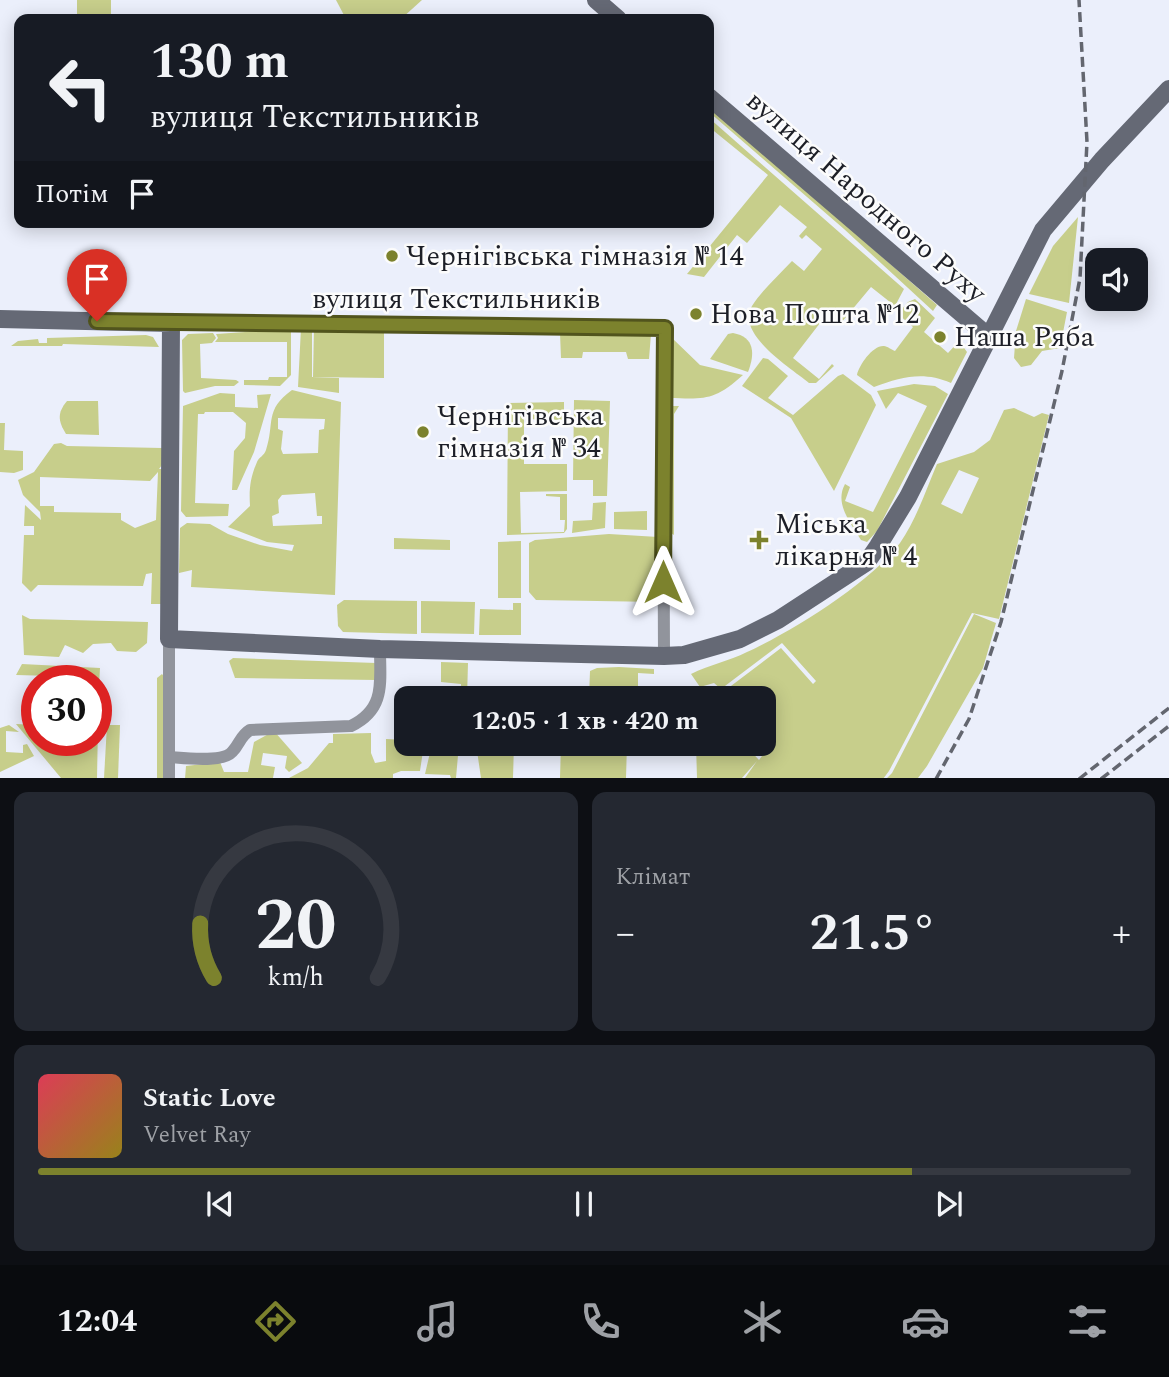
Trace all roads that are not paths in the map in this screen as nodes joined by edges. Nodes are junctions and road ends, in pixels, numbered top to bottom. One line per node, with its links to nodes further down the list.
1 (596, 0): 2 (street)
2 (612, 14)
3 (1169, 89): 7 (street)
4 (714, 101): 7 (street, вулиця Народного Руху)
5 (0, 319): 6 (street, вулиця Текстильників)
6 (171, 323): 8 (street); 10 (street, вулиця Текстильників)
7 (989, 338): 10 (street)
8 (169, 639): 9 (street); 11 (street)
9 (380, 649): 10 (street); 11 (street)
10 (664, 656)
11 (169, 757): 12 (street)
12 (169, 778)

